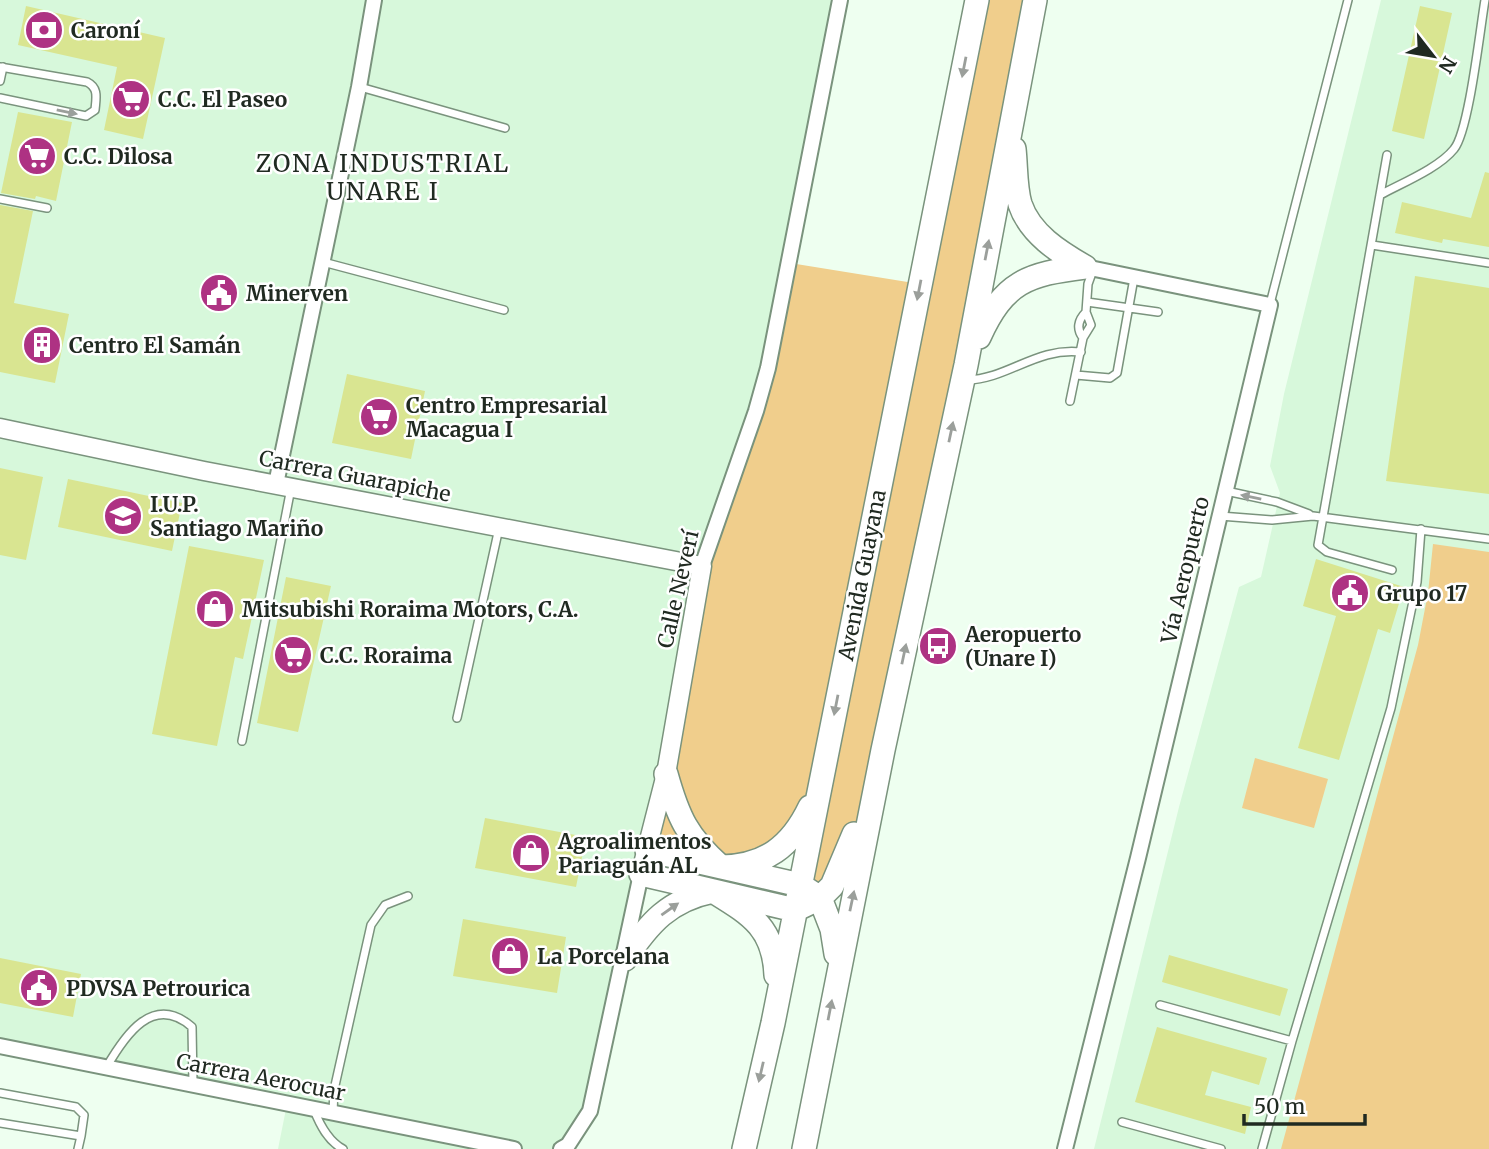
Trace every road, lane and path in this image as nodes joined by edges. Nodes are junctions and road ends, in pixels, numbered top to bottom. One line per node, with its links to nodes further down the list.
1 (374, 0): 9 (street)
2 (840, 0): 42 (street, Calle Neverí)
3 (977, 0): 48 (main road, Avenida Guayana, one-way to 48)
4 (1035, 0): 11 (main road)
5 (1348, 0): 23 (lane, Vía Aeropuerto)
6 (1485, 0): 14 (lane)
7 (2, 67): 8 (lane); 10 (lane, one-way to 7)
8 (0, 81)
9 (359, 87): 12 (lane); 18 (street)
10 (0, 98)
11 (1012, 119): 20 (main road); 30 (main road, one-way to 11)
12 (505, 128)
13 (1387, 155): 14 (lane)
14 (1380, 195): 17 (lane)
15 (0, 199): 16 (lane)
16 (47, 208)
17 (1372, 245): 19 (lane); 38 (lane)
18 (322, 261): 25 (lane); 34 (street)
19 (1489, 263)
20 (1089, 269): 21 (street); 22 (lane); 30 (main road)
21 (1134, 278): 23 (street); 24 (lane)
22 (1087, 302): 24 (lane); 26 (lane)
23 (1270, 305): 35 (street, Vía Aeropuerto)
24 (1129, 307): 27 (lane); 31 (lane)
25 (504, 310)
26 (1086, 312): 28 (lane); 28 (lane)
27 (1158, 312)
28 (1083, 338): 29 (lane)
29 (1081, 352): 30 (lane); 31 (lane)
30 (964, 373): 46 (main road, one-way to 30)
31 (1076, 375): 32 (lane)
32 (1070, 401)
33 (0, 428): 34 (street, Carrera Guarapiche)
34 (283, 485): 39 (street, Carrera Guarapiche); 45 (lane)
35 (1226, 491): 36 (street, Vía Aeropuerto); 37 (lane, one-way to 35)
36 (1220, 516): 37 (lane); 77 (street, Vía Aeropuerto)
37 (1313, 516): 38 (lane)
38 (1323, 517): 40 (lane); 43 (lane)
39 (499, 528): 42 (street, Carrera Guarapiche); 44 (lane)
40 (1421, 529): 41 (lane); 61 (lane)
41 (1489, 539)
42 (702, 566): 47 (street, Calle Neverí)
43 (1392, 570)
44 (457, 718)
45 (242, 741)
46 (883, 750): 55 (main road); 58 (main road, one-way to 46)
47 (666, 774): 49 (street, Calle Neverí); 50 (main road)
48 (822, 778): 50 (main road); 52 (main road, Avenida Guayana)
49 (646, 849): 50 (main road); 51 (street, Calle Neverí)
50 (721, 867): 52 (main road)
51 (641, 874): 53 (main road); 57 (street, Calle Neverí)
52 (800, 885): 55 (main road); 56 (main road, Avenida Guayana)
53 (713, 891): 56 (main road); 57 (main road, one-way to 53); 60 (main road)
54 (408, 896): 67 (lane)
55 (820, 898): 56 (main road); 58 (main road)
56 (795, 910): 60 (main road, Avenida Guayana)
57 (625, 959): 71 (street, Calle Neverí)
58 (838, 968): 76 (main road, one-way to 58)
59 (1160, 1004): 61 (lane)
60 (773, 1023): 75 (main road, Avenida Guayana, one-way to 75)
61 (1292, 1041): 79 (lane)
62 (0, 1046): 63 (street, Carrera Aerocuar)
63 (106, 1068): 64 (street, Carrera Aerocuar); 64 (lane)
64 (193, 1085): 66 (street, Carrera Aerocuar)
65 (0, 1093): 70 (lane)
66 (313, 1109): 67 (street, Carrera Aerocuar); 73 (lane)
67 (332, 1113): 74 (street, Carrera Aerocuar)
68 (1122, 1122): 78 (lane)
69 (0, 1123): 70 (lane)
70 (81, 1136): 72 (lane)
71 (569, 1146)
72 (78, 1149)
73 (342, 1149)
74 (514, 1149)
75 (744, 1149)
76 (804, 1149)
77 (1065, 1149)
78 (1221, 1149)
79 (1262, 1149)

